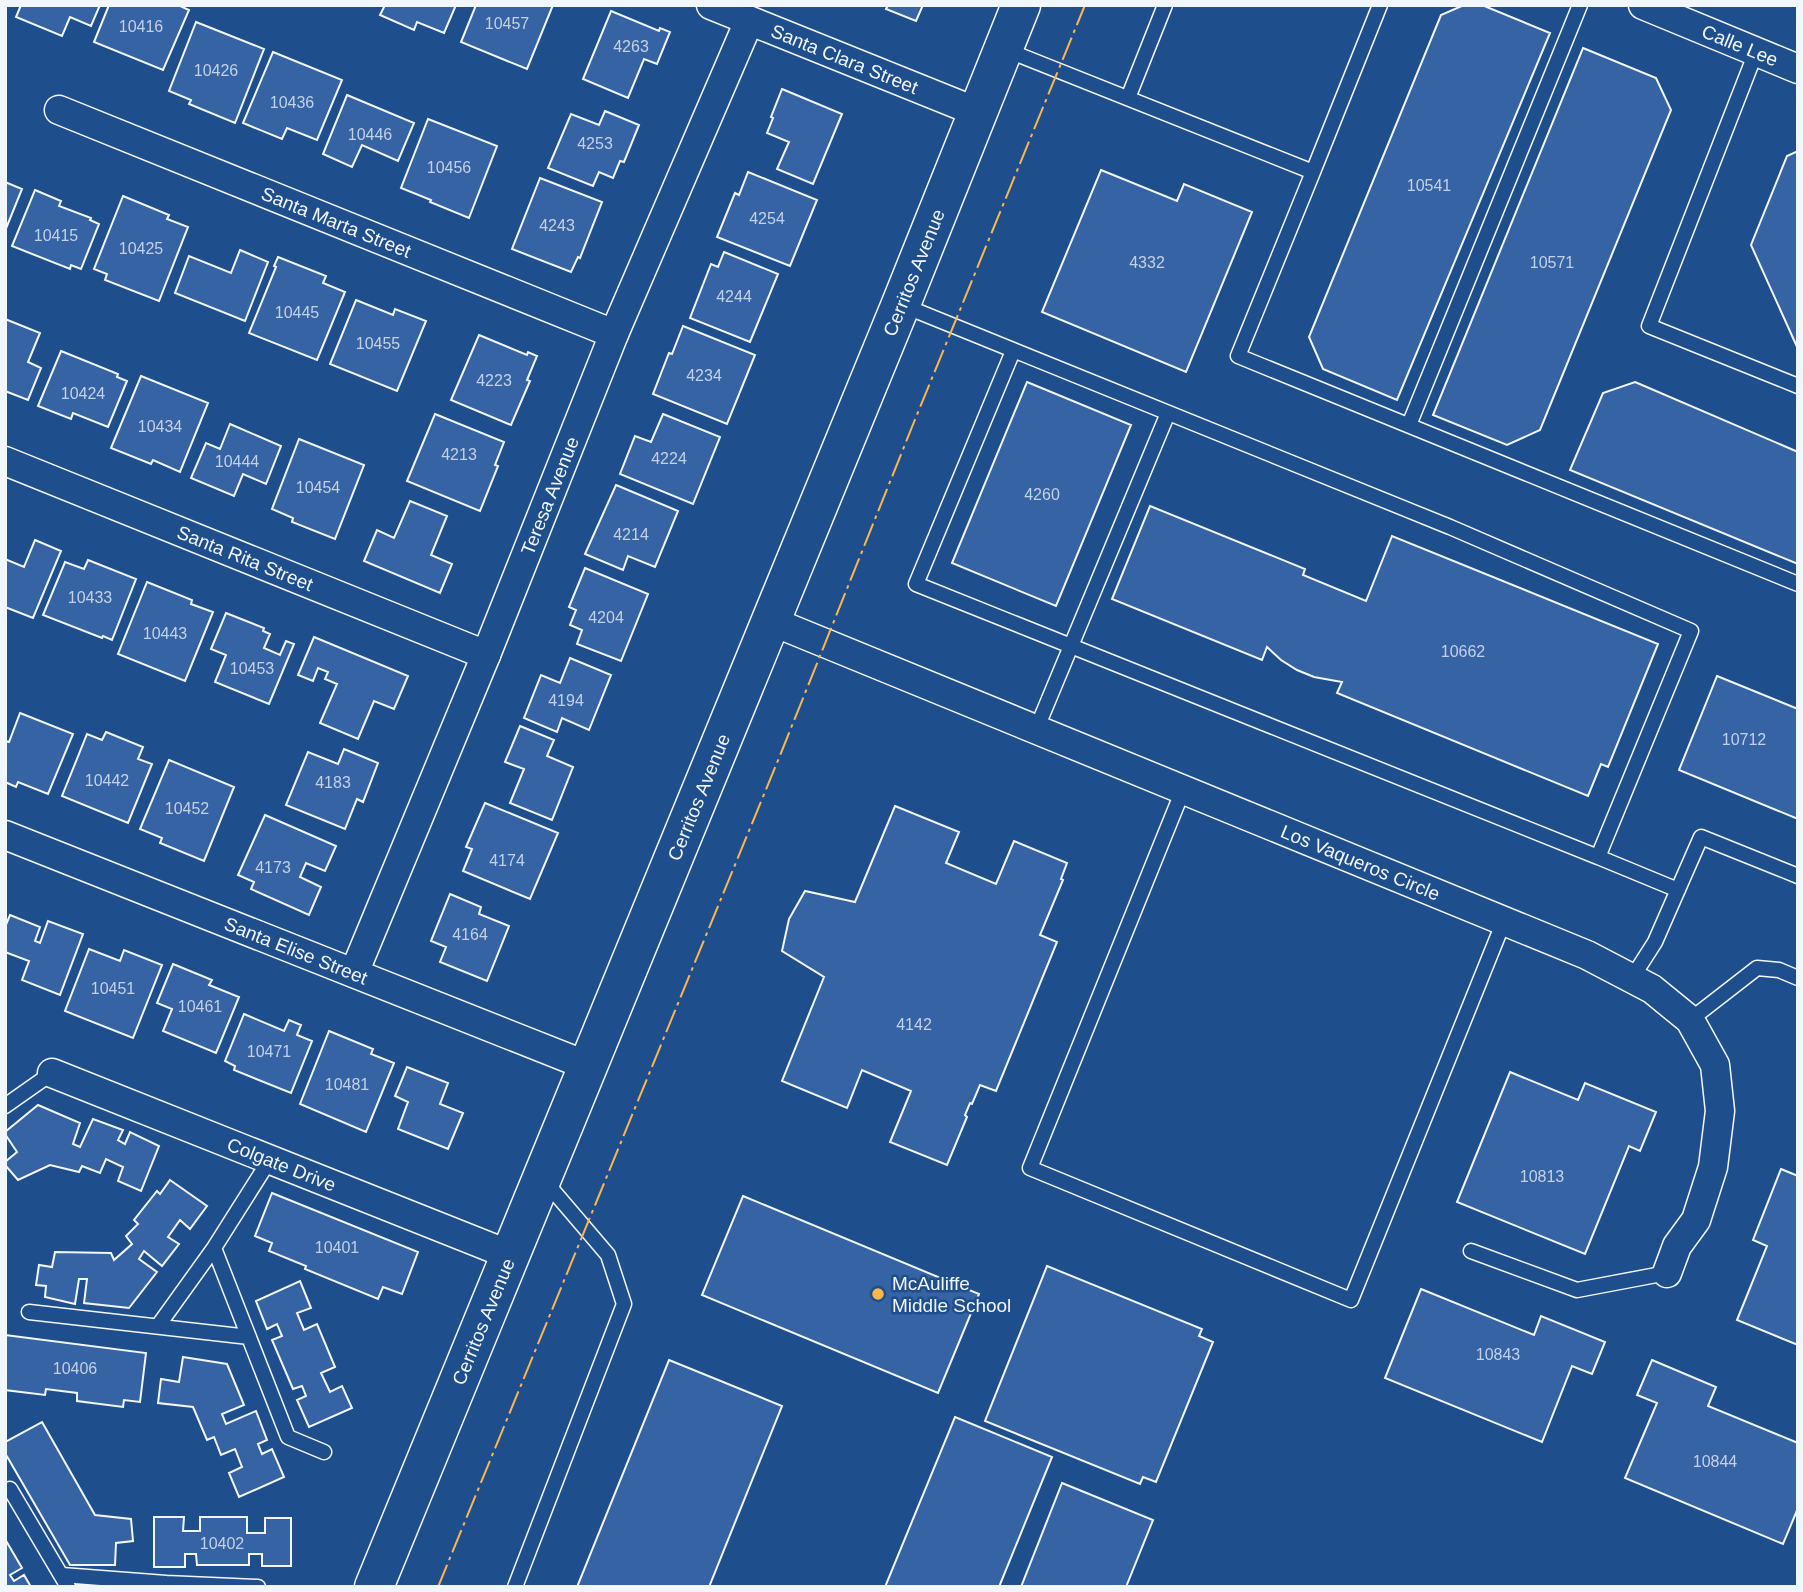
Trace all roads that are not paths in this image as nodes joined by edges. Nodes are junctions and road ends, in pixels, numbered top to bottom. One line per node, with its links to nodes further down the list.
1 (711, 5): 7 (street, Santa Clara Street)
2 (1021, 5): 8 (main road, Cerritos Avenue)
3 (1166, 5): 11 (lane)
4 (1580, 5): 20 (lane)
5 (1643, 5): 9 (street, Calle Lee)
6 (1377, 6): 14 (lane)
7 (749, 21): 13 (street, Santa Clara Street); 16 (street, Teresa Avenue)
8 (1003, 48): 11 (lane); 13 (main road, Cerritos Avenue)
9 (1756, 52): 10 (street, Calle Lee); 18 (lane)
10 (1795, 62)
11 (1128, 98): 14 (lane)
12 (59, 110): 16 (street, Santa Marta Street)
13 (977, 112): 15 (main road, Cerritos Avenue)
14 (1313, 172): 20 (lane)
15 (901, 304): 17 (lane); 23 (main road, Cerritos Avenue)
16 (614, 334): 25 (street, Teresa Avenue)
17 (1013, 351): 19 (lane); 24 (lane)
18 (1798, 386)
19 (1168, 413): 24 (lane); 29 (lane)
20 (1409, 425): 22 (lane)
21 (5, 461): 25 (street, Santa Rita Street)
22 (1798, 584)
23 (771, 621): 26 (street, Los Vaqueros Circle); 37 (main road, Cerritos Avenue)
24 (1070, 646): 26 (lane); 29 (lane)
25 (486, 655): 33 (street, Teresa Avenue)
26 (1036, 730): 27 (street, Los Vaqueros Circle)
27 (1183, 790): 32 (street, Los Vaqueros Circle); 32 (lane)
28 (5, 835): 33 (street, Santa Elise Street)
29 (1598, 857): 31 (lane)
30 (1798, 876): 31 (lane)
31 (1678, 890): 34 (lane)
32 (1504, 921): 34 (street, Los Vaqueros Circle)
33 (354, 973): 37 (street, Santa Elise Street)
34 (1632, 978): 36 (street, Los Vaqueros Circle)
35 (1798, 978): 36 (lane)
36 (1690, 1020): 45 (street, Los Vaqueros Circle)
37 (588, 1066): 41 (main road, Cerritos Avenue)
38 (52, 1073): 39 (lane); 40 (street, Colgate Drive)
39 (5, 1106)
40 (269, 1161): 42 (lane); 44 (street, Colgate Drive)
41 (542, 1178): 44 (main road, Cerritos Avenue); 55 (lane)
42 (214, 1248): 47 (lane); 48 (lane)
43 (1471, 1251): 45 (lane)
44 (510, 1255): 54 (main road, Cerritos Avenue)
45 (1667, 1273)
46 (29, 1312): 47 (lane)
47 (158, 1326): 48 (lane)
48 (249, 1336): 49 (lane)
49 (324, 1452)
50 (10, 1489): 51 (lane)
51 (65, 1581): 52 (lane)
52 (165, 1585): 53 (lane)
53 (258, 1587)
54 (374, 1587)
55 (515, 1587)

